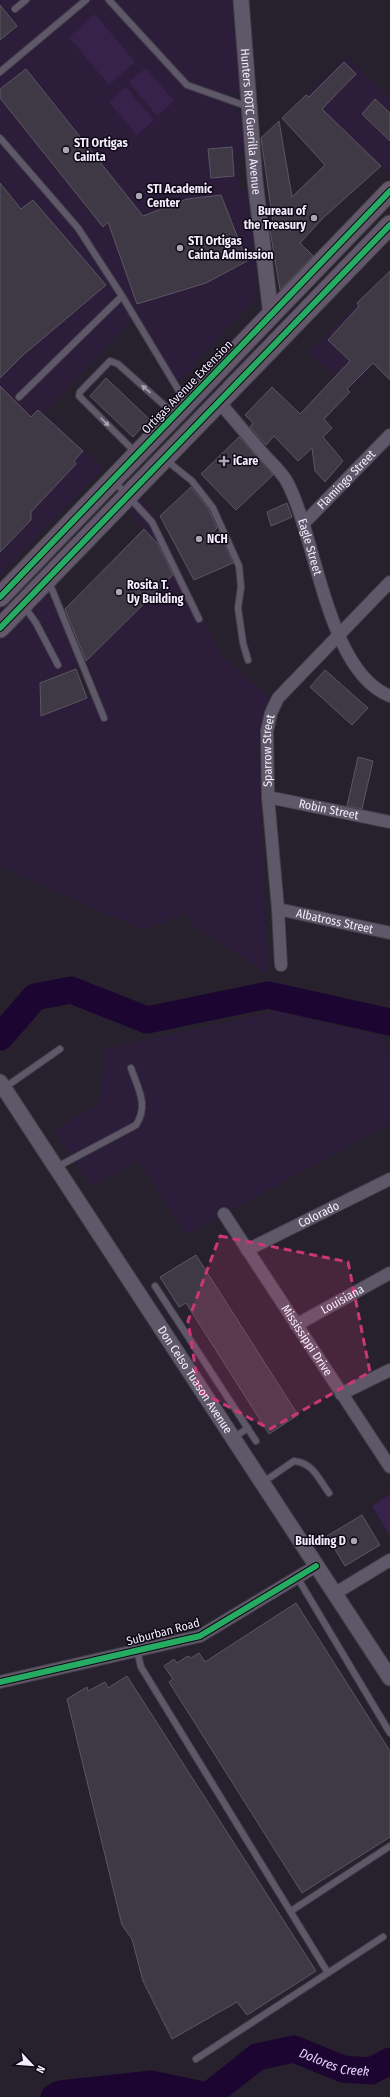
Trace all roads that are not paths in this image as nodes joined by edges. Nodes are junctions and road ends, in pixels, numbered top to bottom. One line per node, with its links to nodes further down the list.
1 (26, 0): 5 (lane)
2 (86, 0): 6 (lane)
3 (109, 0): 7 (lane)
4 (240, 0): 7 (street, Hunters ROTC Guerilla Avenue)
5 (15, 9)
6 (0, 72)
7 (249, 107): 12 (street, Hunters ROTC Guerilla Avenue)
8 (0, 138): 11 (lane)
9 (390, 192): 12 (main road, Ortigas Avenue Extension)
10 (390, 225): 14 (main road)
11 (122, 296): 13 (lane); 15 (lane)
12 (271, 315): 15 (main road, Ortigas Avenue Extension)
13 (19, 397)
14 (219, 402): 18 (main road); 21 (street, Eagle Street)
15 (181, 409): 17 (main road, Ortigas Avenue Extension); 17 (lane, one-way to 17)
16 (390, 435): 21 (street, Flamingo Street)
17 (137, 454): 19 (main road, Ortigas Avenue Extension)
18 (164, 458): 20 (main road); 29 (lane)
19 (112, 480): 20 (lane); 24 (main road, Ortigas Avenue Extension)
20 (127, 497): 22 (main road); 26 (lane)
21 (303, 524): 28 (street, Eagle Street)
22 (48, 579): 25 (main road); 32 (lane)
23 (390, 582): 28 (street, Sparrow Street)
24 (0, 597)
25 (23, 604): 27 (main road); 30 (lane)
26 (199, 619)
27 (0, 628)
28 (337, 635): 31 (street, Eagle Street); 33 (street, Sparrow Street)
29 (248, 660)
30 (58, 665)
31 (390, 696)
32 (104, 718)
33 (268, 797): 34 (street, Robin Street); 35 (street, Sparrow Street)
34 (390, 822)
35 (278, 910): 36 (street, Albatross Street); 37 (street, Sparrow Street)
36 (390, 933)
37 (281, 965)
38 (60, 1049): 40 (lane)
39 (131, 1068): 41 (lane)
40 (2, 1085): 41 (street, Don Celso Tuason Avenue)
41 (56, 1168): 51 (street, Don Celso Tuason Avenue)
42 (390, 1179): 44 (street, Colorado)
43 (224, 1214): 44 (street, Mississippi Drive)
44 (247, 1250): 47 (street, Mississippi Drive)
45 (390, 1273): 47 (street, Louisiana)
46 (155, 1286): 50 (lane)
47 (296, 1325): 49 (street, Mississippi Drive)
48 (390, 1370): 49 (street)
49 (341, 1394): 53 (street, Mississippi Drive)
50 (248, 1428): 51 (lane); 52 (lane)
51 (233, 1438): 54 (street, Don Celso Tuason Avenue)
52 (256, 1441)
53 (390, 1467)
54 (262, 1483): 55 (lane); 57 (street, Don Celso Tuason Avenue)
55 (329, 1493)
56 (390, 1560): 59 (street)
57 (316, 1566): 58 (street, Suburban Road); 59 (street, Don Celso Tuason Avenue)
58 (297, 1577): 60 (street, Suburban Road); 63 (lane)
59 (334, 1594): 61 (street, Don Celso Tuason Avenue)
60 (137, 1650): 62 (street, Suburban Road); 65 (lane)
61 (390, 1678)
62 (0, 1682)
63 (390, 1733)
64 (390, 1846): 65 (lane)
65 (291, 1911): 67 (lane)
66 (383, 1937): 67 (lane)
67 (328, 1973): 68 (lane)
68 (196, 2059)

